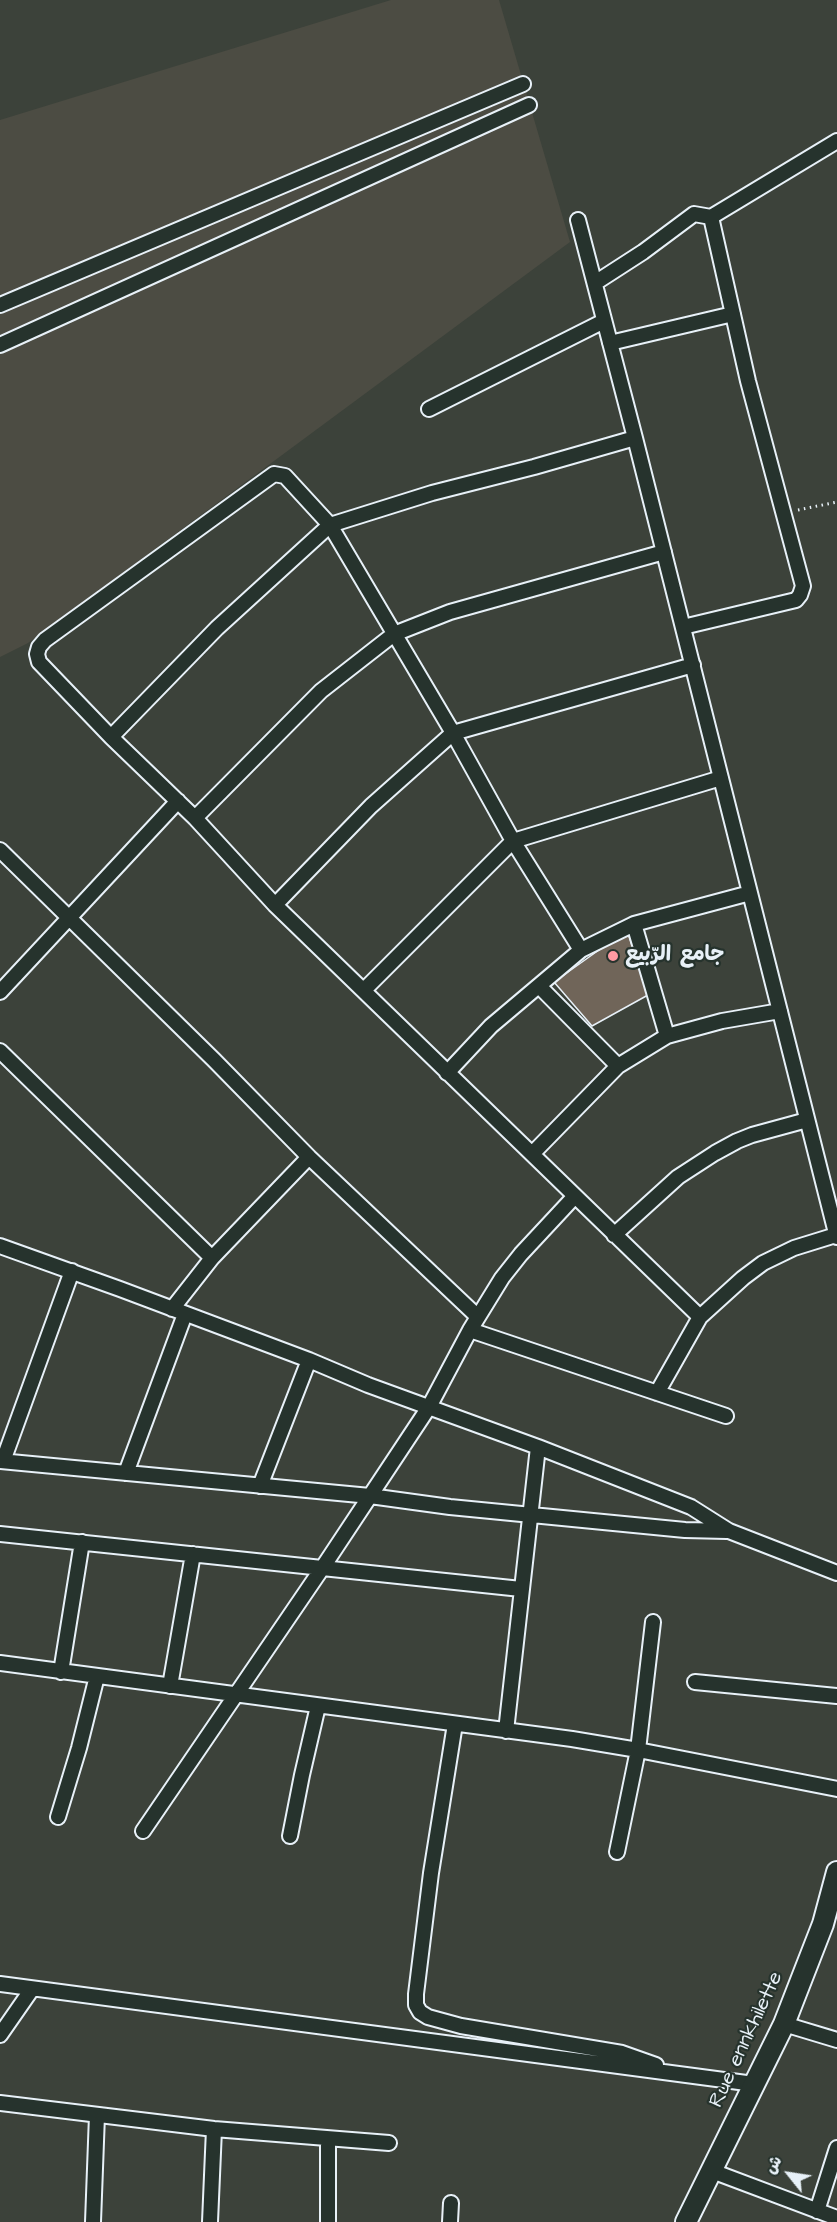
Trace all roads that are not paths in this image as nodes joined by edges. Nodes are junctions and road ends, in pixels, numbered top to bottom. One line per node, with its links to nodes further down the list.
1 (523, 84): 7 (street)
2 (529, 105): 11 (street)
3 (837, 141): 4 (street)
4 (711, 217): 6 (street); 8 (street)
5 (578, 220): 6 (street)
6 (595, 283): 9 (street)
7 (0, 305)
8 (733, 314): 10 (street); 16 (street)
9 (604, 321): 10 (street); 12 (street)
10 (610, 343): 13 (street)
11 (0, 345)
12 (429, 409)
13 (635, 438): 14 (street); 15 (street)
14 (330, 525): 17 (street); 20 (street); 20 (street)
15 (664, 552): 16 (street); 17 (street)
16 (683, 627): 18 (street)
17 (394, 634): 19 (street); 23 (street)
18 (693, 665): 19 (street); 21 (street)
19 (453, 733): 24 (street); 27 (street)
20 (111, 737): 22 (street)
21 (721, 778): 24 (street); 26 (street)
22 (178, 801): 23 (street); 28 (street)
23 (195, 818): 27 (street)
24 (513, 840): 30 (street); 32 (street)
25 (0, 850): 28 (street)
26 (750, 893): 29 (street); 34 (street)
27 (275, 905): 32 (street)
28 (68, 918): 33 (street); 41 (street)
29 (634, 924): 30 (street); 35 (street)
30 (581, 950): 31 (street)
31 (539, 986): 37 (street); 38 (street)
32 (364, 990): 38 (street)
33 (0, 992)
34 (780, 1011): 35 (street); 39 (street)
35 (667, 1036): 37 (street)
36 (0, 1052): 46 (street)
37 (618, 1066): 40 (street)
38 (447, 1073): 40 (street)
39 (807, 1120): 43 (street); 44 (street)
40 (533, 1153): 42 (street)
41 (309, 1158): 46 (street); 49 (street)
42 (575, 1196): 43 (street); 49 (street)
43 (614, 1234): 50 (street)
44 (837, 1236): 50 (street)
45 (0, 1246): 47 (street)
46 (212, 1258): 48 (street)
47 (72, 1271): 48 (street); 57 (street)
48 (179, 1312): 52 (street); 58 (street)
49 (478, 1317): 51 (street)
50 (700, 1317): 53 (street)
51 (470, 1330): 53 (street); 54 (street)
52 (309, 1360): 54 (street); 59 (street)
53 (657, 1393): 55 (street)
54 (429, 1407): 56 (street); 60 (street)
55 (726, 1416)
56 (538, 1447): 61 (street); 62 (street)
57 (1, 1461): 58 (street)
58 (126, 1473): 59 (street)
59 (260, 1486): 60 (street)
60 (370, 1496): 61 (street); 66 (street)
61 (531, 1514): 62 (street); 68 (street)
62 (729, 1531): 67 (street)
63 (0, 1534): 64 (street)
64 (82, 1542): 65 (street); 71 (street)
65 (193, 1554): 66 (street); 74 (street)
66 (323, 1567): 68 (street); 75 (street)
67 (837, 1573)
68 (521, 1588): 79 (street)
69 (653, 1622): 80 (street)
70 (0, 1664): 71 (street)
71 (61, 1672): 72 (street)
72 (97, 1676): 74 (street); 82 (street)
73 (695, 1682): 76 (street)
74 (170, 1686): 75 (street)
75 (234, 1695): 77 (street); 83 (street)
76 (837, 1696)
77 (318, 1706): 78 (street); 84 (street)
78 (455, 1724): 79 (street); 92 (street)
79 (506, 1731): 80 (street)
80 (638, 1750): 81 (street); 85 (street)
81 (837, 1789)
82 (58, 1817)
83 (143, 1831)
84 (290, 1836)
85 (617, 1852)
86 (837, 1872): 89 (street, Rue ennkhilette)
87 (0, 1984): 88 (street)
88 (32, 1989): 90 (street); 92 (street)
89 (784, 2024): 91 (street); 93 (street, Rue ennkhilette)
90 (0, 2036)
91 (837, 2040)
92 (677, 2073): 93 (street)
93 (754, 2084): 100 (street, Rue ennkhilette)
94 (0, 2103): 95 (street)
95 (97, 2115): 96 (street); 104 (street)
96 (214, 2129): 97 (street); 105 (street)
97 (328, 2140): 98 (street); 106 (street)
98 (389, 2143)
99 (837, 2148): 102 (street)
100 (712, 2171): 102 (street); 108 (street, Rue ennkhilette)
101 (451, 2202): 107 (street)
102 (818, 2211): 103 (street)
103 (837, 2218)
104 (93, 2222)
105 (210, 2222)
106 (328, 2222)
107 (450, 2222)
108 (687, 2222)

